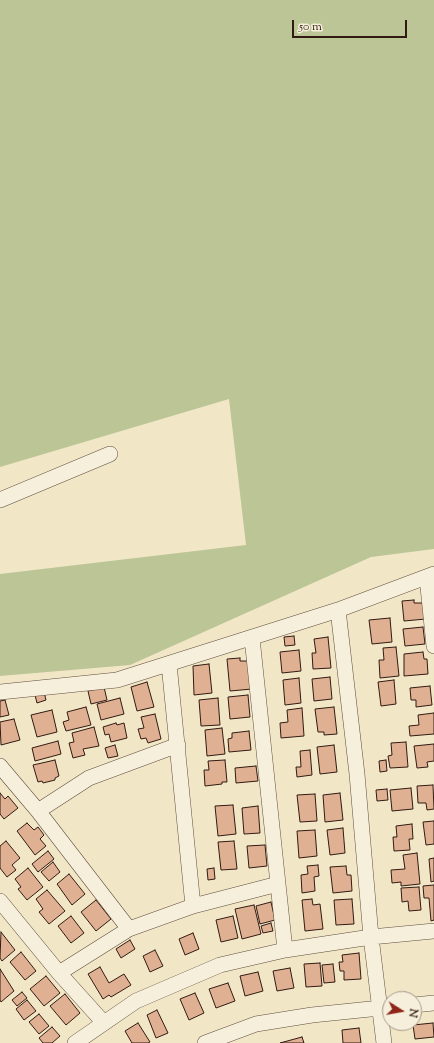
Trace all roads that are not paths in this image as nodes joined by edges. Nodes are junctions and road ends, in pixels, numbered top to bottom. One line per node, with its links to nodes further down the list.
1 (110, 454): 2 (street)
2 (0, 500)
3 (431, 575): 4 (street); 6 (street)
4 (338, 610): 5 (street); 17 (street)
5 (252, 638): 7 (street); 12 (street)
6 (434, 646)
7 (169, 664): 8 (street); 9 (street)
8 (0, 692)
9 (178, 745): 11 (street); 14 (street)
10 (0, 766): 11 (street)
11 (38, 811): 15 (street)
12 (278, 884): 14 (street); 18 (street)
13 (0, 901): 19 (street)
14 (192, 906): 15 (street)
15 (129, 929): 19 (street)
16 (434, 931): 17 (street)
17 (371, 937): 18 (street); 20 (street)
18 (285, 950): 24 (street)
19 (59, 973): 24 (street)
20 (382, 996)
21 (434, 1003): 22 (street)
22 (422, 1004)
23 (382, 1007): 27 (street)
24 (104, 1023): 26 (street)
25 (384, 1031): 28 (street)
26 (75, 1043)
27 (205, 1043)
28 (384, 1043)

